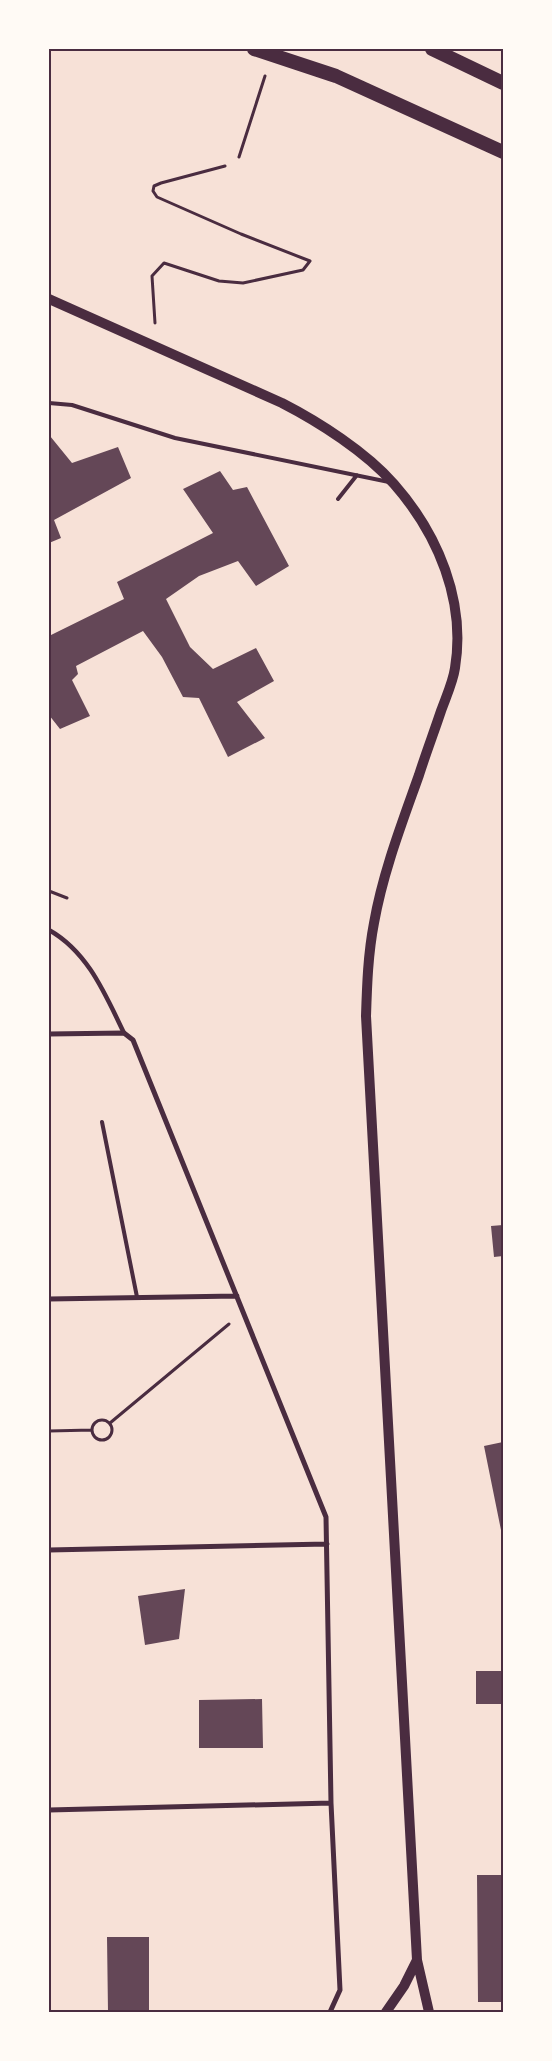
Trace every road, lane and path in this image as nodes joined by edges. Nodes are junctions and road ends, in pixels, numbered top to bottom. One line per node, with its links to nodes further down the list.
1 (254, 49): 5 (highway)
2 (432, 49): 4 (highway)
3 (268, 67): 6 (path)
4 (503, 83)
5 (503, 152)
6 (239, 157)
7 (225, 166): 9 (path)
8 (49, 299): 9 (main road)
9 (158, 346): 12 (main road)
10 (49, 403): 11 (lane)
11 (357, 475): 12 (lane); 13 (lane)
12 (394, 483): 31 (main road)
13 (338, 499)
14 (49, 891): 15 (path)
15 (68, 898)
16 (49, 930): 17 (street)
17 (124, 1033): 18 (street); 20 (street)
18 (49, 1034)
19 (102, 1122): 21 (lane)
20 (237, 1296): 21 (street); 23 (street)
21 (137, 1297): 22 (street)
22 (49, 1299)
23 (243, 1312): 24 (path); 27 (street)
24 (110, 1423): 25 (path); 25 (path)
25 (92, 1430): 26 (path)
26 (49, 1431)
27 (326, 1544): 28 (street); 29 (street)
28 (49, 1550)
29 (331, 1803): 30 (street); 32 (street)
30 (49, 1810)
31 (417, 1960): 33 (main road); 34 (main road)
32 (330, 2012)
33 (386, 2012)
34 (429, 2012)

